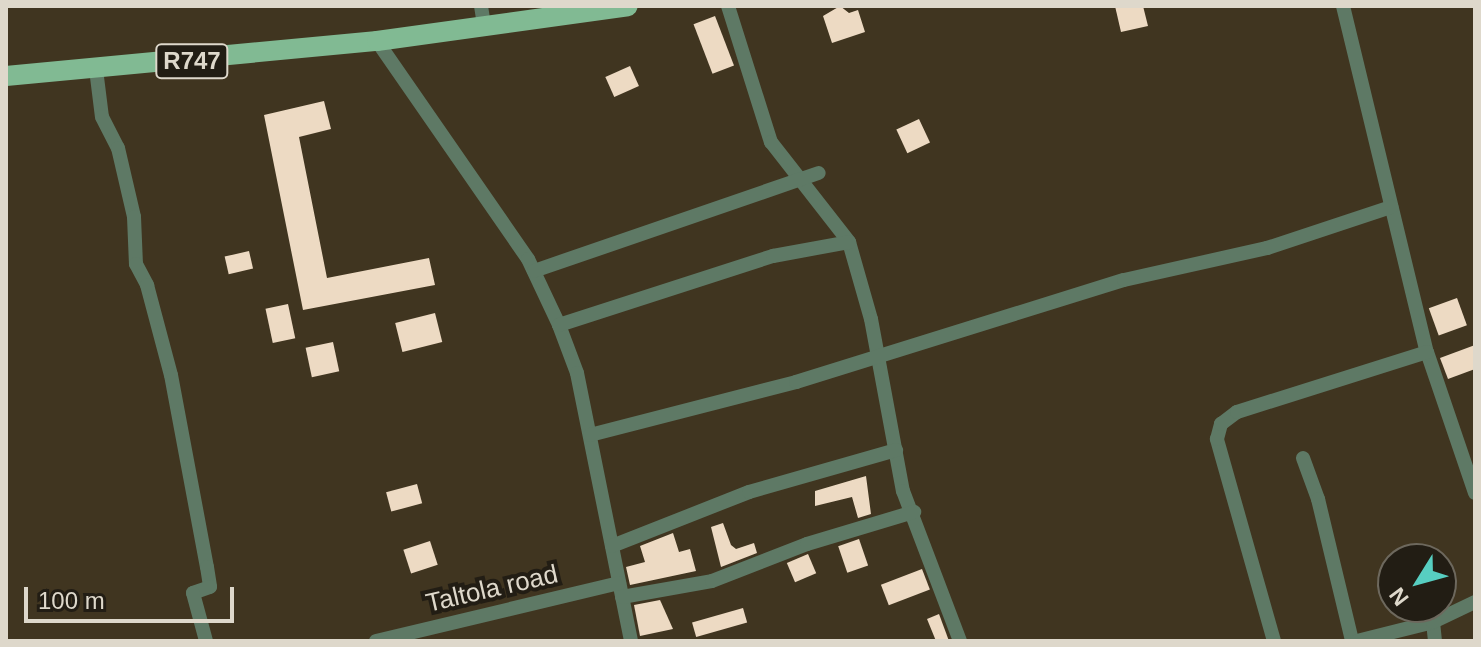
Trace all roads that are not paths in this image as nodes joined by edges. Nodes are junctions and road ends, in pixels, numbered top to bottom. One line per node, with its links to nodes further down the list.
1 (628, 6): 4 (main road, R747)
2 (728, 6): 9 (street)
3 (1343, 6): 10 (street)
4 (482, 16): 5 (main road, R747)
5 (377, 41): 6 (main road, R747); 12 (street)
6 (96, 69): 7 (main road, R747); 24 (street)
7 (6, 76)
8 (819, 173): 9 (street)
9 (797, 181): 11 (street); 12 (street)
10 (1391, 207): 14 (street); 15 (street)
11 (849, 242): 13 (street); 15 (street)
12 (534, 271): 13 (street)
13 (559, 325): 16 (street)
14 (1427, 352): 19 (street); 28 (street)
15 (875, 357): 16 (street); 17 (street)
16 (590, 435): 21 (street)
17 (896, 450): 20 (street); 21 (street)
18 (1303, 458): 29 (street)
19 (1475, 493)
20 (914, 512): 22 (street, Taltola road); 27 (street)
21 (612, 546): 22 (street)
22 (620, 590): 25 (street, Taltola road); 26 (street)
23 (1429, 623): 29 (street)
24 (206, 641)
25 (376, 641)
26 (631, 641)
27 (960, 641)
28 (1274, 641)
29 (1354, 641)

